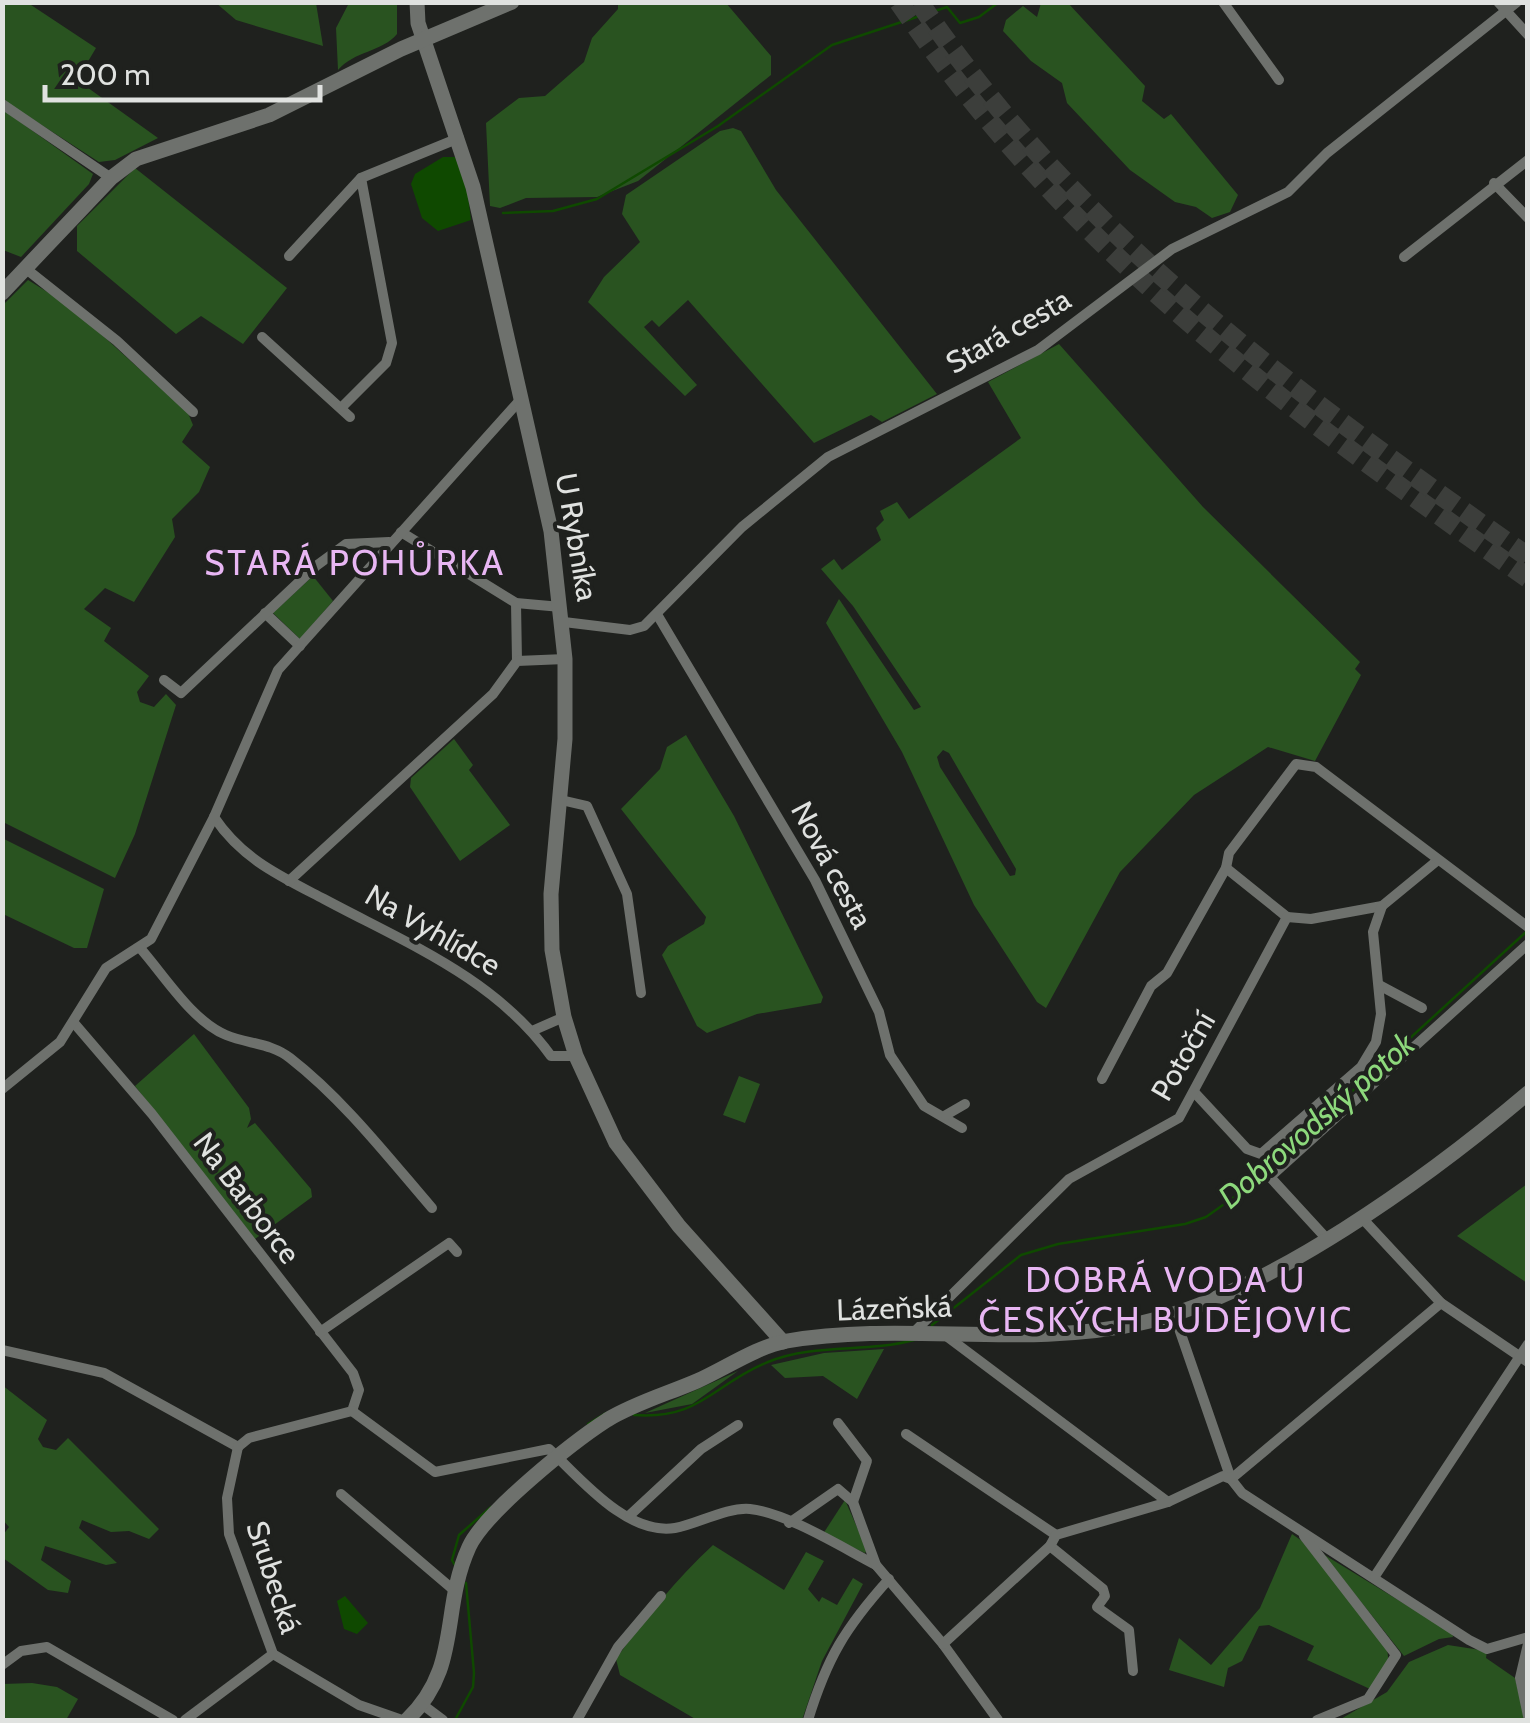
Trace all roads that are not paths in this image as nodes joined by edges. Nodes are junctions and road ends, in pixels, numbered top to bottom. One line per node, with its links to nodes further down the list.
1 (417, 2): 7 (street, U Rybníka)
2 (512, 2): 7 (street)
3 (1223, 2): 8 (street)
4 (1517, 2): 5 (street, Stará cesta)
5 (1503, 7): 6 (street); 30 (street, Stará cesta)
6 (1528, 35)
7 (424, 40): 10 (street, U Rybníka); 12 (street)
8 (1279, 80)
9 (2, 104): 12 (street)
10 (459, 138): 13 (street); 21 (street, U Rybníka)
11 (1528, 160): 14 (street)
12 (112, 178): 18 (street)
13 (362, 178): 16 (street); 22 (street)
14 (1494, 183): 15 (street); 17 (street)
15 (1528, 218)
16 (289, 256)
17 (1404, 257)
18 (25, 268): 19 (street); 23 (street)
19 (2, 293)
20 (262, 337): 22 (street)
21 (521, 399): 25 (street); 29 (street, U Rybníka)
22 (341, 408): 24 (street)
23 (193, 412)
24 (350, 417)
25 (402, 532): 26 (street); 27 (street)
26 (390, 542): 28 (street); 31 (street)
27 (516, 603): 29 (street); 33 (street)
28 (266, 613): 31 (street); 34 (street)
29 (563, 614): 30 (street); 32 (street, U Rybníka)
30 (658, 616): 57 (street, Nová cesta)
31 (300, 646): 36 (street)
32 (565, 659): 33 (street); 35 (street, U Rybníka)
33 (518, 660): 39 (street)
34 (164, 680)
35 (561, 800): 46 (street); 48 (street, U Rybníka)
36 (214, 818): 39 (street, Na Vyhlídce); 44 (street)
37 (1438, 860): 38 (street); 40 (street); 42 (street)
38 (1226, 868): 41 (street); 52 (street)
39 (289, 881): 50 (street, Na Vyhlídce)
40 (1382, 906): 41 (street); 45 (street)
41 (1287, 917): 54 (street, Potoční)
42 (1524, 924)
43 (1528, 944): 61 (street)
44 (140, 948): 49 (street); 59 (street)
45 (1379, 985): 47 (street); 54 (street)
46 (641, 993)
47 (1422, 1008)
48 (564, 1016): 50 (street); 51 (street, U Rybníka)
49 (74, 1023): 53 (street); 65 (street, Na Barborce)
50 (532, 1031): 51 (street, Na Vyhlídce)
51 (576, 1056): 67 (street)
52 (1102, 1079)
53 (2, 1089)
54 (1195, 1093): 66 (street, Potoční)
55 (1528, 1093): 60 (street, Lázeňská)
56 (966, 1104): 57 (street)
57 (946, 1115): 58 (street, Nová cesta)
58 (962, 1128)
59 (432, 1208)
60 (1361, 1216): 61 (street, Lázeňská); 63 (street)
61 (1326, 1238): 64 (street, Lázeňská)
62 (457, 1252): 65 (street)
63 (1441, 1302): 70 (street); 77 (street)
64 (1174, 1314): 66 (street, Lázeňská); 77 (street)
65 (320, 1332): 71 (street, Na Barborce)
66 (928, 1333): 67 (street, Lázeňská); 80 (street)
67 (783, 1342): 76 (street, Lázeňská)
68 (1528, 1344): 70 (street)
69 (2, 1350): 75 (street)
70 (1523, 1359): 86 (street)
71 (352, 1411): 75 (street); 76 (street)
72 (838, 1423): 79 (street)
73 (738, 1425): 81 (street)
74 (906, 1434): 84 (street)
75 (238, 1447): 92 (street, Srubecká)
76 (554, 1454): 81 (street); 88 (street)
77 (1231, 1479): 80 (street); 83 (street)
78 (341, 1494): 88 (street)
79 (853, 1502): 82 (street); 85 (street)
80 (1168, 1502): 84 (street)
81 (630, 1515): 82 (street)
82 (789, 1523): 85 (street)
83 (1300, 1530): 86 (street); 104 (street)
84 (1053, 1540): 91 (street); 94 (street)
85 (876, 1565): 87 (street)
86 (1374, 1576): 90 (street)
87 (889, 1579): 91 (street); 102 (street)
88 (458, 1588): 95 (street)
89 (662, 1596): 101 (street)
90 (1528, 1640): 96 (street)
91 (943, 1644): 103 (street)
92 (273, 1654): 98 (street); 99 (street, Srubecká)
93 (2, 1665): 97 (street)
94 (1132, 1671)
95 (423, 1705): 99 (street); 100 (street)
96 (1528, 1716)
97 (172, 1720)
98 (185, 1720)
99 (404, 1720)
100 (444, 1720)
101 (577, 1720)
102 (808, 1720)
103 (998, 1720)
104 (1317, 1720)

